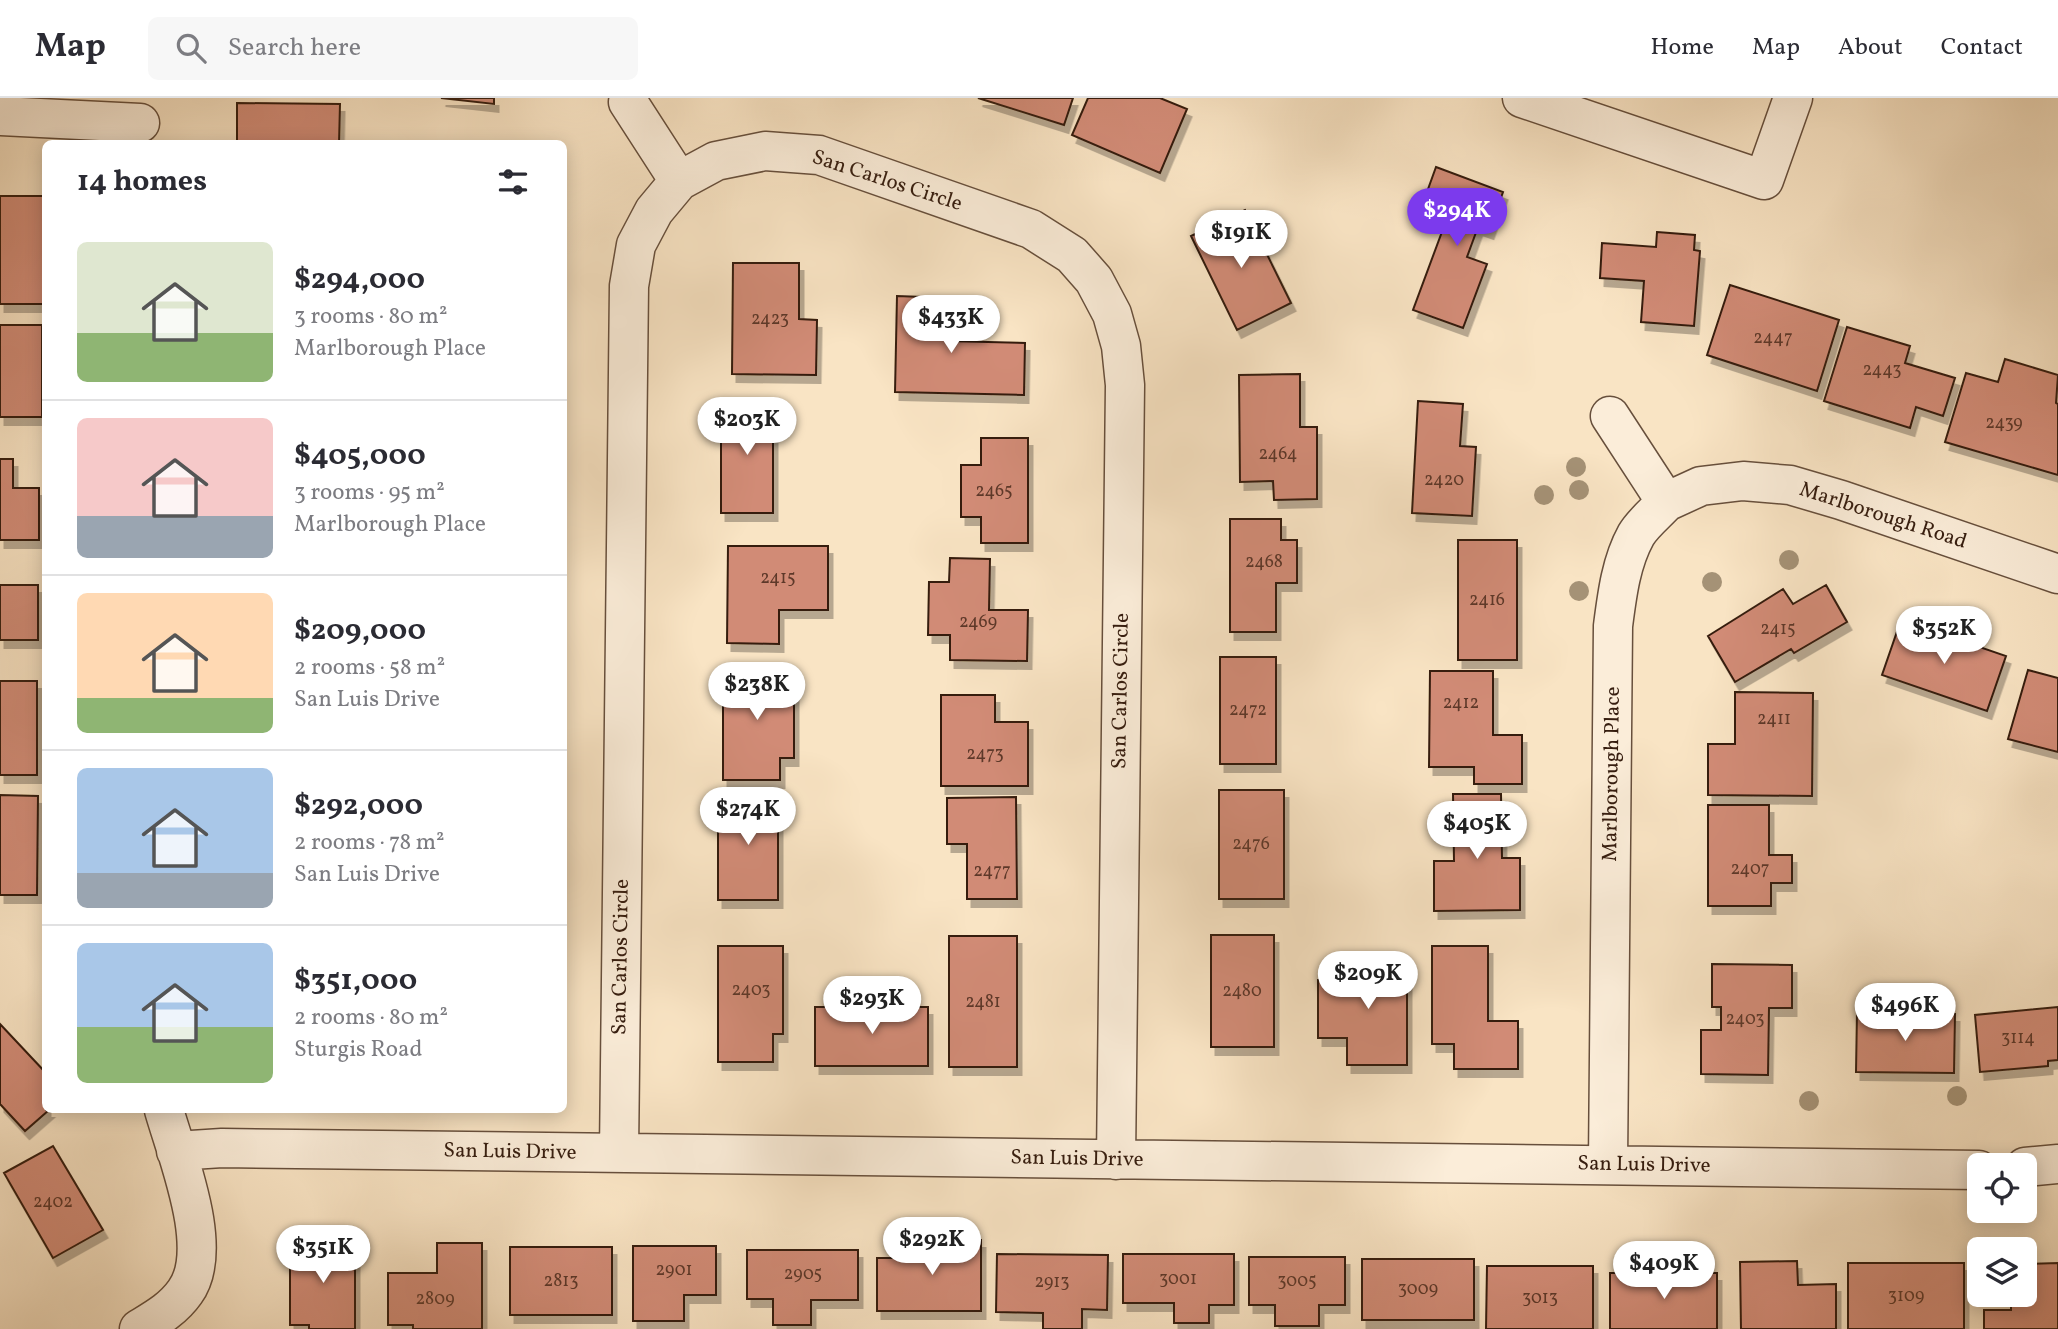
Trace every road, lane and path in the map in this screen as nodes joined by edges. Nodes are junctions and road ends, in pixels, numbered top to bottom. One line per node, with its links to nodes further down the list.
1 (1522, 98): 4 (street)
2 (1783, 101): 4 (street)
3 (628, 102): 7 (street)
4 (1574, 106)
5 (0, 116): 6 (street)
6 (140, 121)
7 (679, 181): 13 (street, San Carlos Circle); 14 (street, San Carlos Circle)
8 (1610, 415): 9 (street)
9 (1666, 502): 10 (street, Marlborough Road); 15 (street, Marlborough Place)
10 (2058, 574)
11 (165, 1113): 12 (street)
12 (176, 1151): 13 (street, San Luis Drive); 19 (street)
13 (619, 1153): 14 (street, San Luis Drive)
14 (1116, 1160): 15 (street, San Luis Drive)
15 (1608, 1164): 18 (street, San Luis Drive)
16 (2058, 1164): 17 (street)
17 (2037, 1166)
18 (1967, 1170)
19 (139, 1329)

